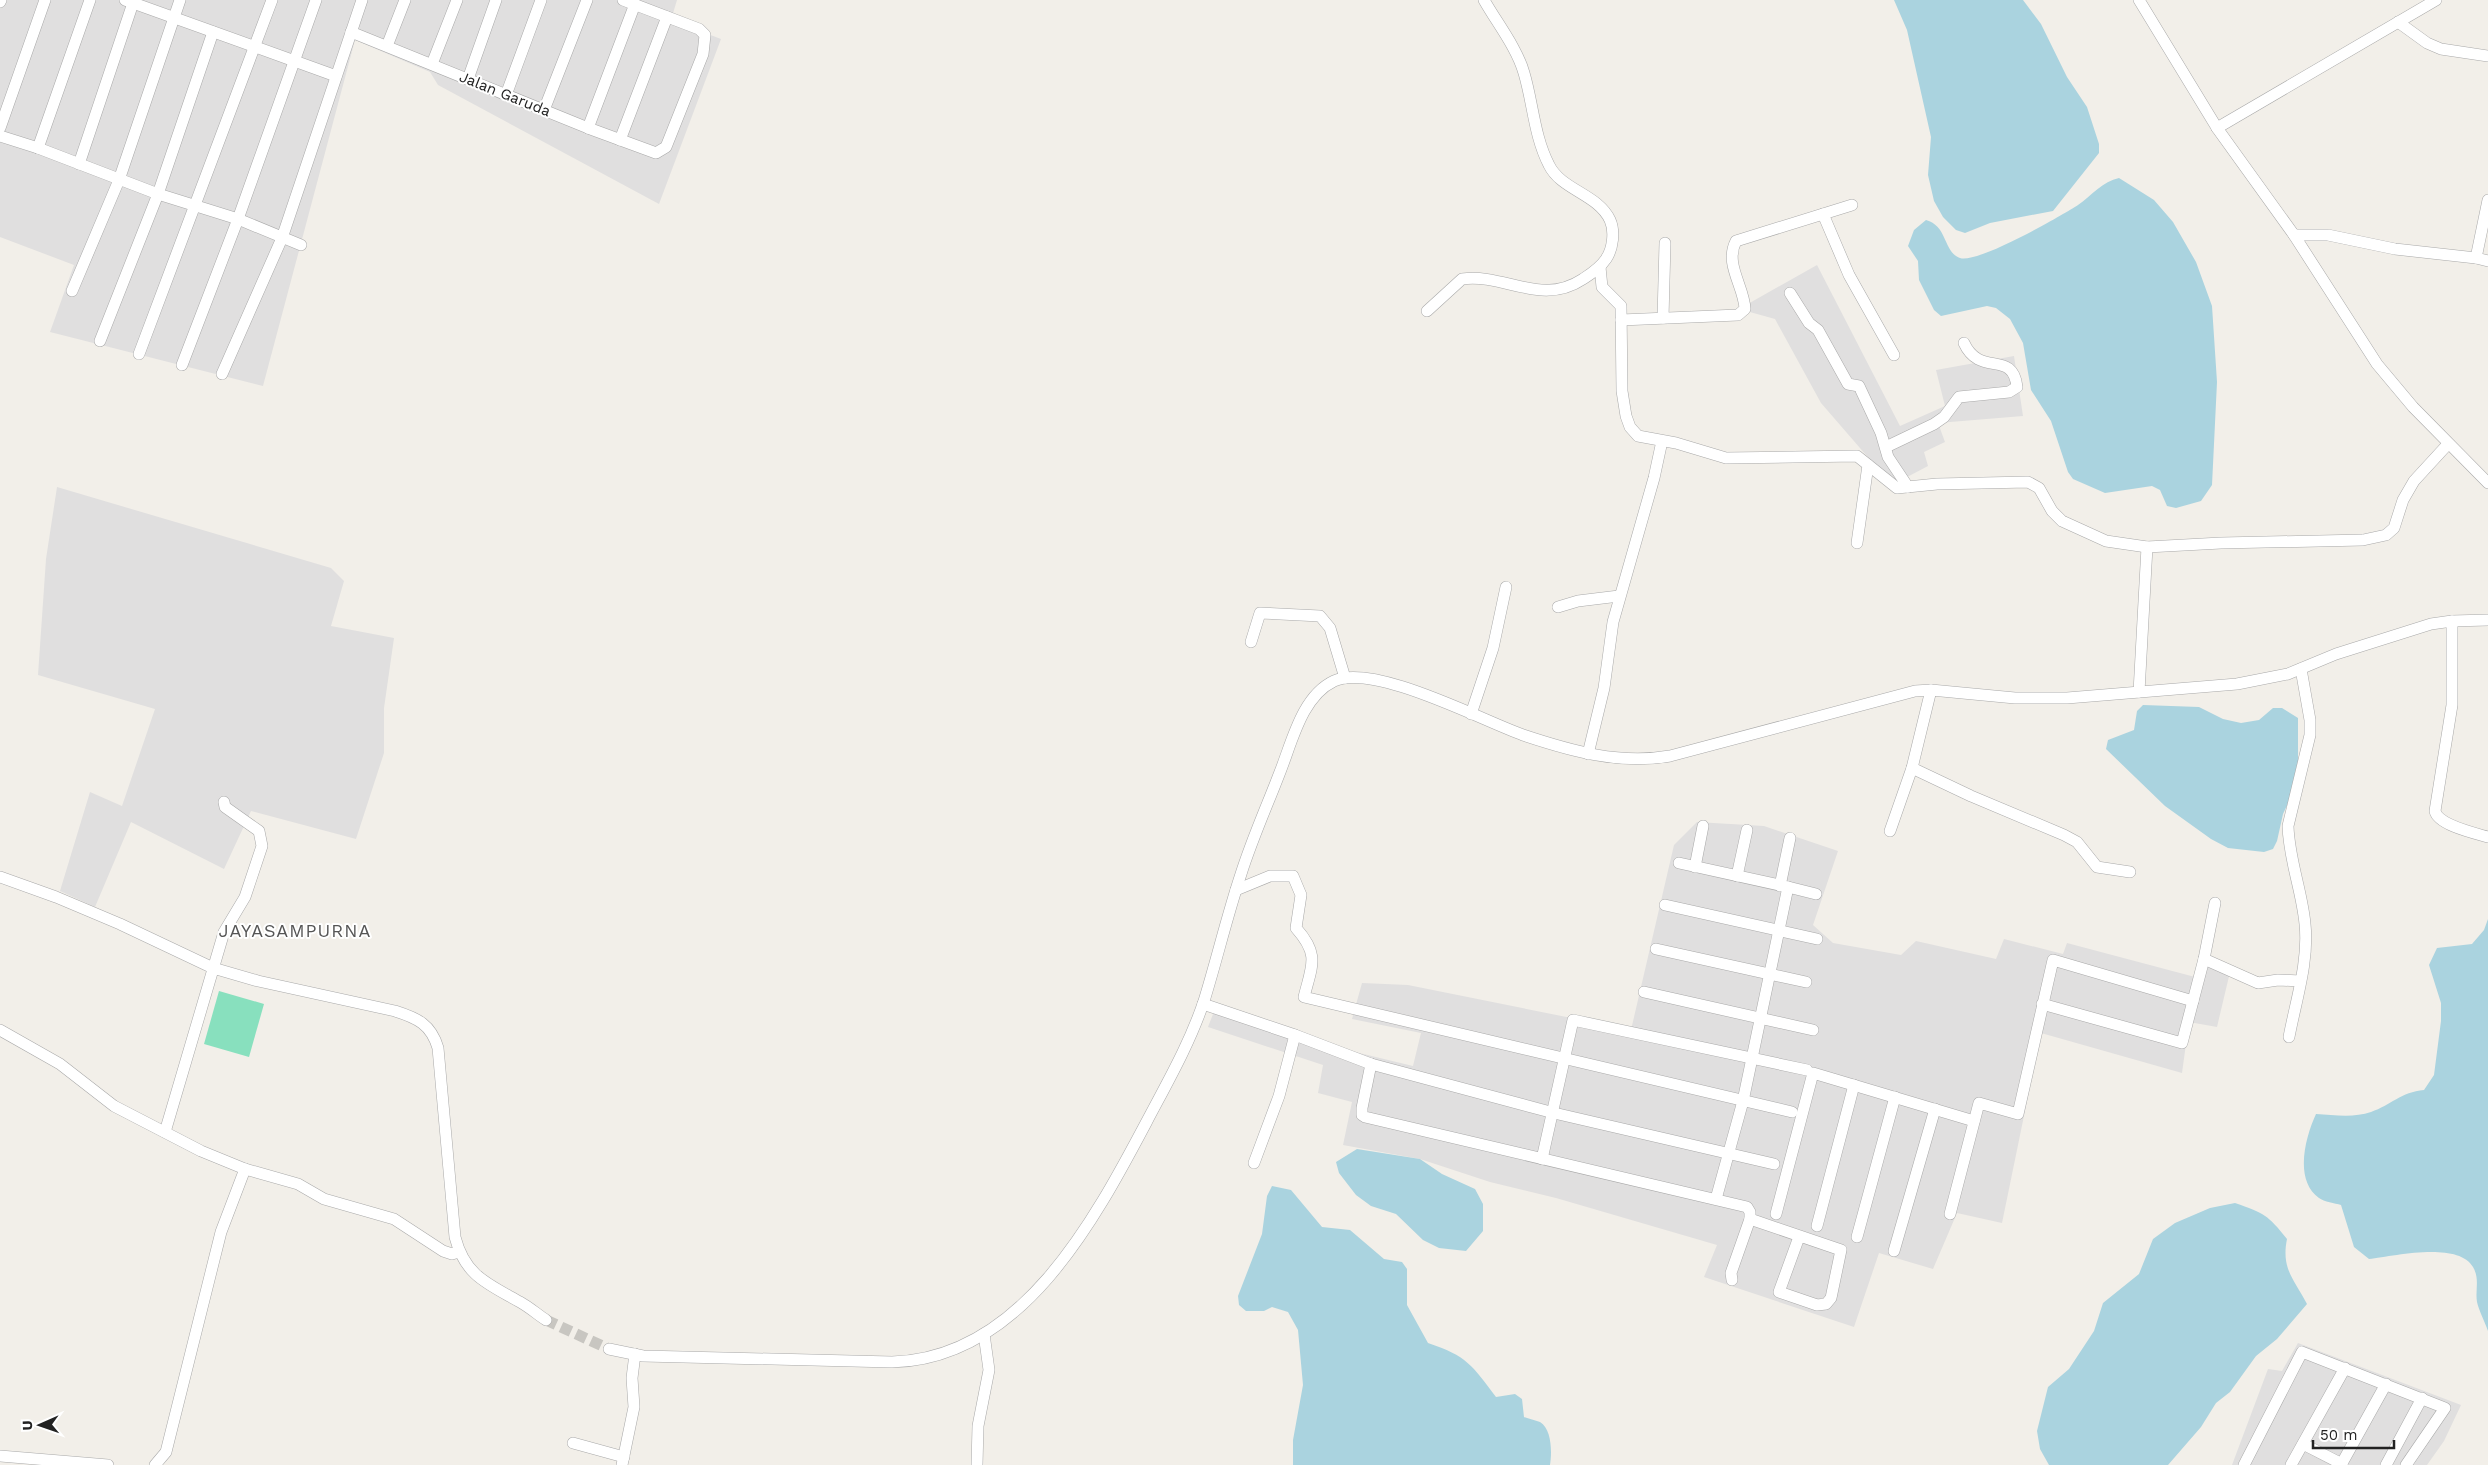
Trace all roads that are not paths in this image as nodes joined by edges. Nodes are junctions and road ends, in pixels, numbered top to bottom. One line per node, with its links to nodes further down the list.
1 (45, 0): 31 (street)
2 (90, 0): 36 (street)
3 (180, 0): 18 (street)
4 (272, 0): 23 (street)
5 (316, 0): 25 (street)
6 (362, 0): 21 (street)
7 (405, 0): 22 (street)
8 (457, 0): 26 (street)
9 (496, 0): 28 (street)
10 (541, 0): 29 (street)
11 (587, 0): 30 (street)
12 (1484, 0): 51 (street)
13 (2139, 0): 33 (street)
14 (2436, 0): 19 (street)
15 (131, 1): 18 (street); 37 (street)
16 (629, 2): 17 (street); 32 (street)
17 (667, 17): 35 (street); 35 (street, Jalan Garuda)
18 (173, 18): 20 (street); 38 (street)
19 (2398, 22): 24 (street); 33 (street)
20 (213, 32): 23 (street); 39 (street)
21 (351, 32): 22 (street, Jalan Garuda); 27 (street)
22 (387, 46): 26 (street, Jalan Garuda)
23 (254, 47): 25 (street); 42 (street)
24 (2488, 56)
25 (294, 61): 27 (street); 44 (street)
26 (432, 64): 28 (street, Jalan Garuda)
27 (336, 76): 46 (street)
28 (468, 79): 29 (street, Jalan Garuda)
29 (506, 94): 30 (street, Jalan Garuda)
30 (544, 110): 32 (street, Jalan Garuda)
31 (0, 128)
32 (588, 128): 35 (street, Jalan Garuda)
33 (2217, 128): 45 (street)
34 (0, 136): 36 (street)
35 (620, 140)
36 (38, 148): 37 (street)
37 (79, 164): 38 (street)
38 (119, 180): 39 (street); 52 (street)
39 (158, 194): 42 (street); 57 (street)
40 (2488, 200): 49 (street)
41 (1852, 205): 43 (street)
42 (196, 207): 44 (street); 59 (street)
43 (1823, 214): 55 (street); 60 (street)
44 (238, 219): 46 (street); 61 (street)
45 (2294, 235): 49 (street); 64 (street)
46 (282, 238): 48 (street); 62 (street)
47 (1665, 243): 55 (street)
48 (301, 245)
49 (2476, 258): 50 (street)
50 (2488, 261)
51 (1600, 267): 54 (street); 56 (street)
52 (72, 291)
53 (1790, 294): 65 (street)
54 (1427, 311)
55 (1663, 318): 56 (street)
56 (1621, 320): 63 (street)
57 (100, 341)
58 (1964, 343): 65 (street)
59 (140, 354)
60 (1894, 355)
61 (182, 365)
62 (222, 374)
63 (1662, 441): 66 (street); 72 (street)
64 (2448, 444): 67 (street); 70 (street)
65 (1886, 447): 68 (street)
66 (1868, 465): 68 (street); 69 (street)
67 (2488, 483)
68 (1908, 487): 70 (street)
69 (1857, 543)
70 (2147, 547): 80 (street)
71 (1506, 587): 81 (street)
72 (1619, 596): 73 (street); 82 (street)
73 (1558, 607)
74 (2488, 620): 75 (street)
75 (2452, 621): 77 (street); 88 (street)
76 (1251, 642): 78 (street)
77 (2301, 669): 80 (street); 107 (street)
78 (1345, 678): 81 (street); 96 (street)
79 (1931, 690): 80 (street); 82 (street); 83 (street)
80 (2139, 692)
81 (1471, 714): 82 (street)
82 (1588, 754)
83 (1912, 768): 87 (street); 92 (street)
84 (224, 802): 104 (street)
85 (1703, 826): 91 (street)
86 (1747, 830): 93 (street)
87 (1890, 831)
88 (2488, 837)
89 (1790, 838): 95 (street)
90 (1679, 863): 91 (street)
91 (1695, 867): 93 (street)
92 (2130, 872)
93 (1737, 876): 95 (street)
94 (0, 877): 104 (street)
95 (1784, 886): 97 (street); 100 (street)
96 (1236, 890): 110 (street); 117 (street)
97 (1816, 894)
98 (2216, 903): 103 (street)
99 (1665, 906): 100 (street)
100 (1778, 931): 101 (street); 105 (street)
101 (1817, 939)
102 (1656, 949): 105 (street)
103 (2204, 959): 107 (street); 109 (street)
104 (213, 968): 128 (street); 142 (street)
105 (1769, 974): 106 (street); 112 (street)
106 (1806, 982)
107 (2300, 982): 116 (street)
108 (1644, 992): 112 (street)
109 (2193, 1001): 111 (street); 111 (street)
110 (1203, 1004): 115 (street); 145 (street)
111 (2042, 1004): 127 (street)
112 (1759, 1018): 114 (street); 118 (street)
113 (0, 1030): 128 (street)
114 (1813, 1030)
115 (1295, 1034): 119 (street); 131 (street)
116 (2289, 1037)
117 (1565, 1058): 118 (street); 123 (street); 126 (street)
118 (1750, 1059): 120 (street); 123 (street)
119 (1371, 1064): 126 (street); 130 (street)
120 (1807, 1070)
121 (1854, 1085): 122 (street); 135 (street); 138 (street)
122 (1895, 1097): 124 (street); 140 (street)
123 (1743, 1101): 125 (street); 129 (street)
124 (1935, 1109): 127 (street); 141 (street)
125 (1792, 1112)
126 (1554, 1113): 129 (street); 130 (street)
127 (1974, 1121): 136 (street)
128 (165, 1132): 133 (street)
129 (1728, 1153): 132 (street); 134 (street)
130 (1542, 1159): 134 (street)
131 (1254, 1163)
132 (1774, 1164)
133 (245, 1169): 142 (street); 157 (street)
134 (1716, 1199): 137 (street)
135 (1776, 1214)
136 (1950, 1214)
137 (1750, 1220): 139 (street); 143 (street)
138 (1817, 1226)
139 (1799, 1237): 139 (street)
140 (1857, 1237)
141 (1894, 1251)
142 (459, 1252): 144 (street)
143 (1732, 1280)
144 (546, 1320)
145 (984, 1334): 147 (street); 158 (street)
146 (609, 1349): 147 (street)
147 (635, 1354): 154 (street)
148 (2345, 1368): 149 (street); 152 (street); 159 (street)
149 (2386, 1384): 150 (street); 155 (street)
150 (2422, 1398): 161 (street); 162 (street)
151 (573, 1443): 154 (street)
152 (2303, 1444): 155 (street); 160 (street)
153 (0, 1456): 156 (street)
154 (623, 1461)
155 (2342, 1464)
156 (108, 1465)
157 (155, 1465)
158 (977, 1465)
159 (2244, 1465)
160 (2291, 1465)
161 (2386, 1465)
162 (2406, 1465)

